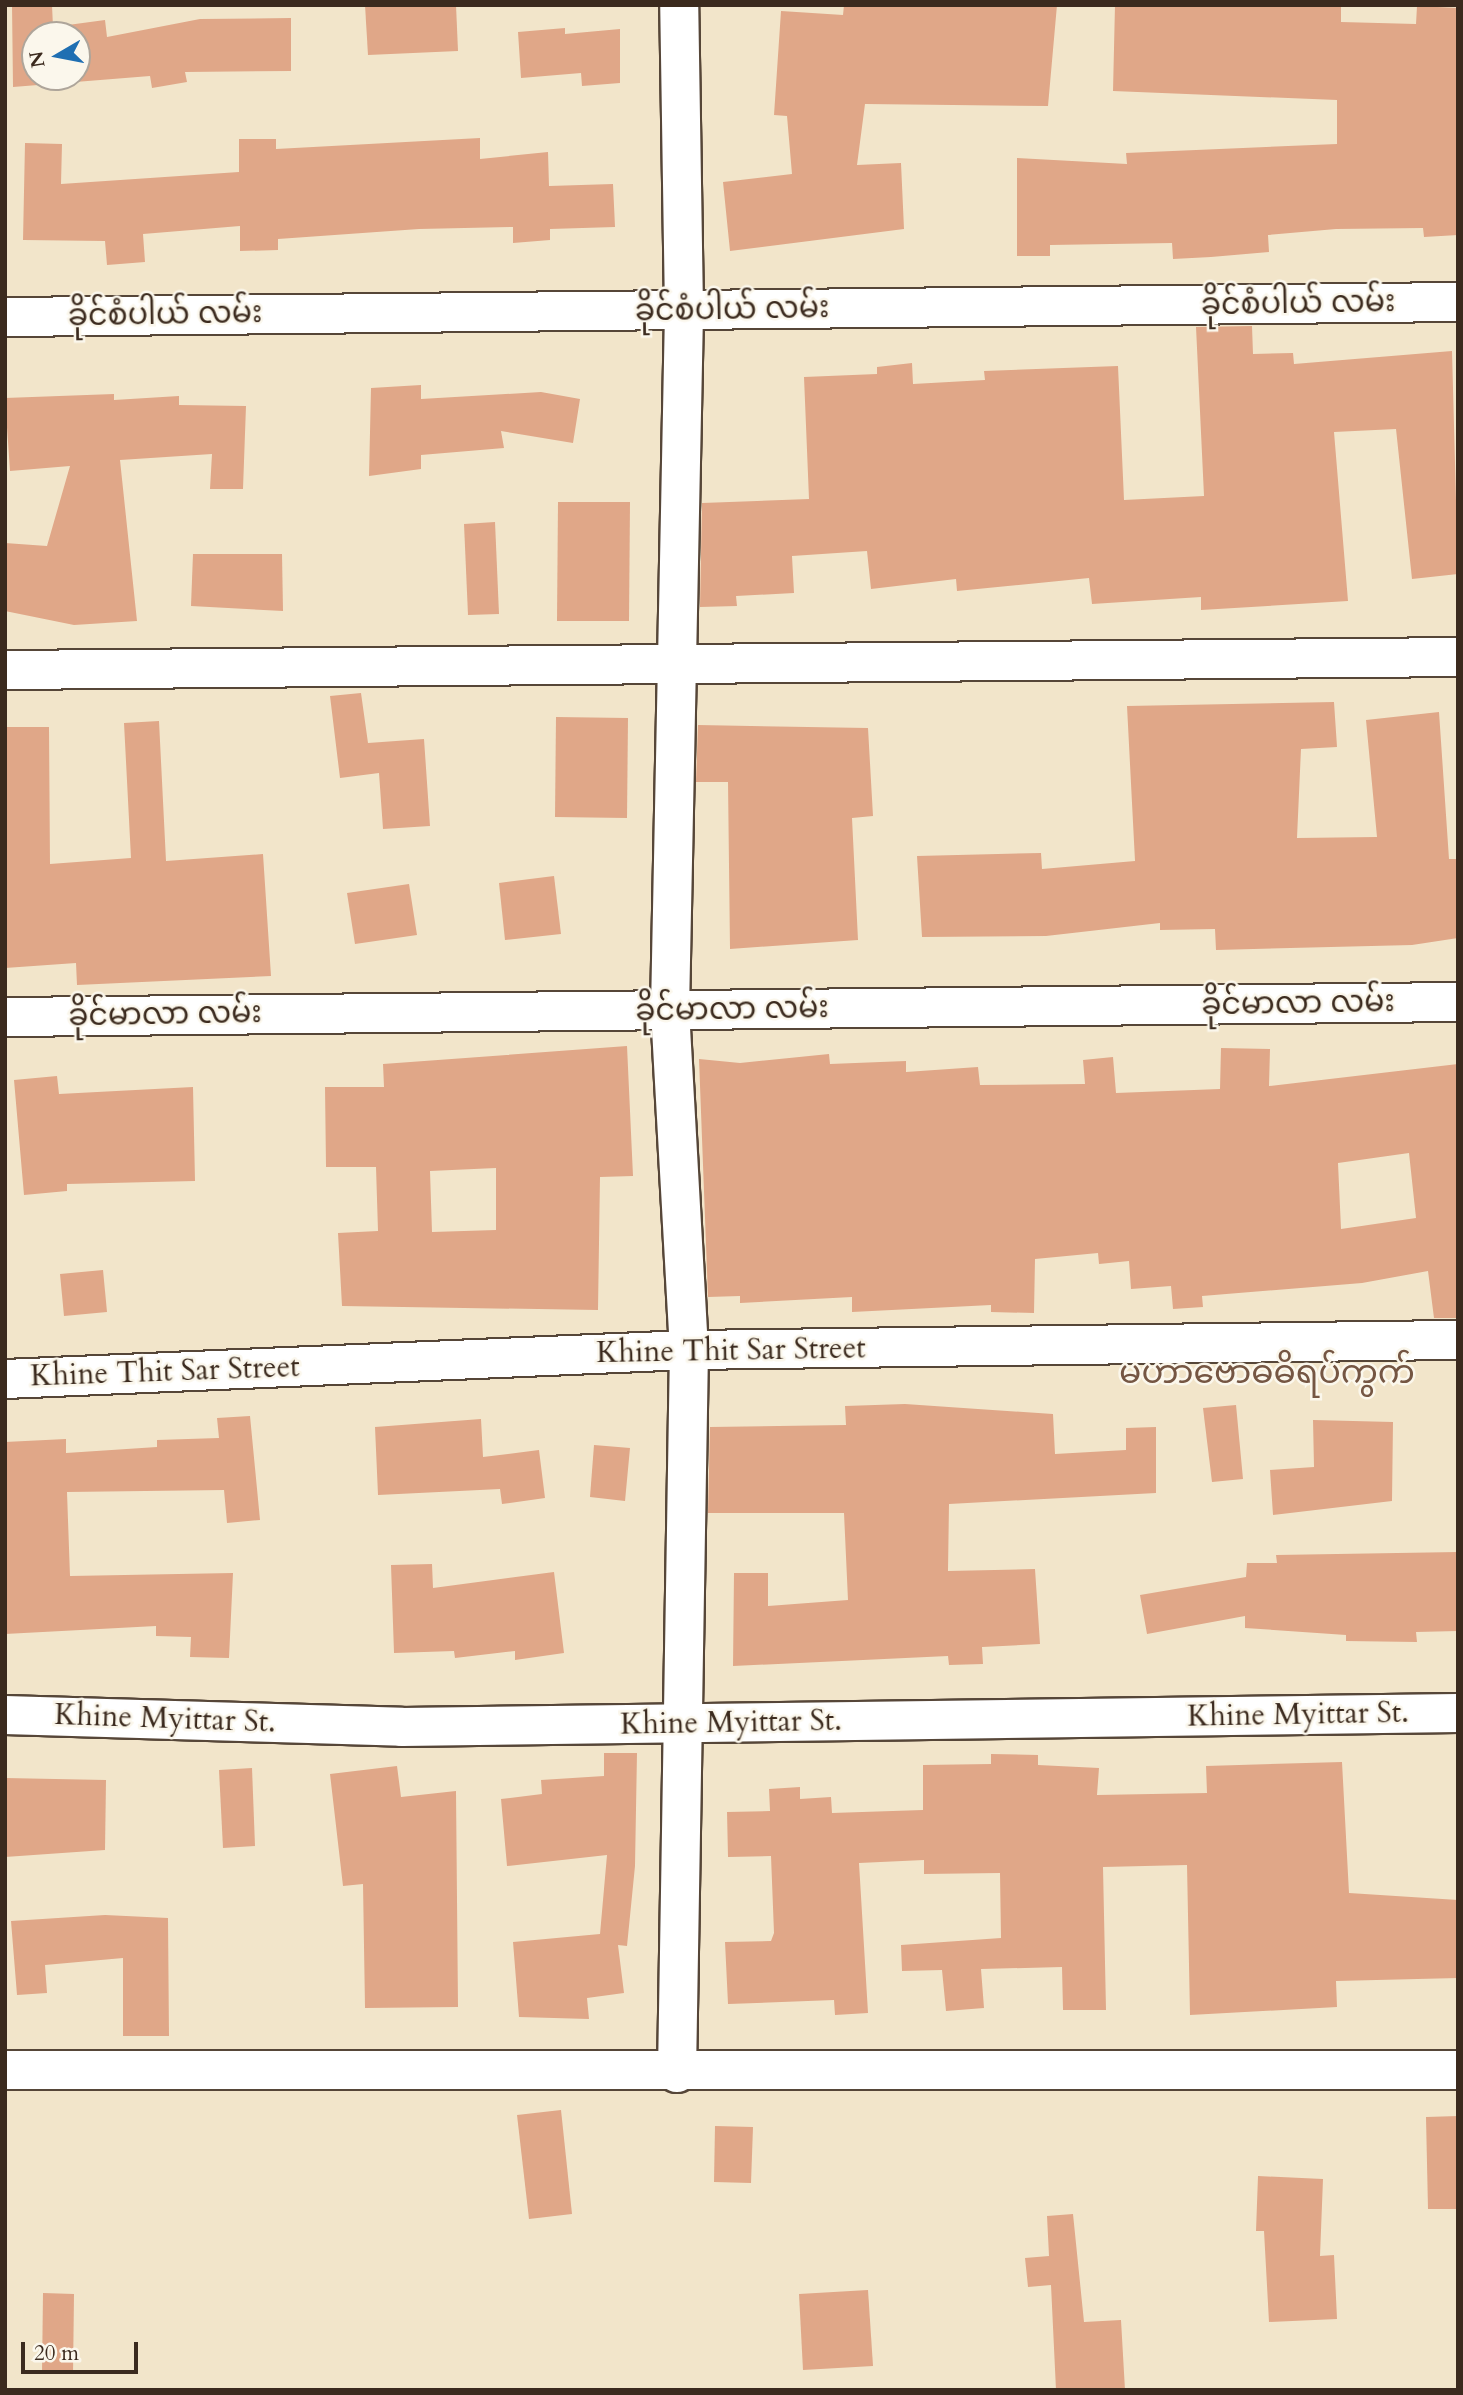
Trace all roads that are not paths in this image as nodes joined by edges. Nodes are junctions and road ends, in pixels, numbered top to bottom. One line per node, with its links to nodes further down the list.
1 (680, 5): 3 (street)
2 (1458, 302): 3 (street, ခိုင်စံပါယ် လမ်း)
3 (684, 310): 4 (street, ခိုင်စံပါယ် လမ်း); 6 (street)
4 (5, 317)
5 (1458, 657): 6 (street)
6 (675, 664): 7 (street); 9 (street)
7 (5, 670)
8 (1458, 1003): 9 (street, ခိုင်မာလာ လမ်း)
9 (670, 1010): 10 (street, ခိုင်မာလာ လမ်း); 12 (street)
10 (5, 1017)
11 (1458, 1340): 12 (street, Khine Thit Sar Street)
12 (689, 1350): 13 (street, Khine Thit Sar Street); 16 (street)
13 (5, 1379)
14 (1458, 1713): 16 (street, Khine Myittar St.)
15 (5, 1714): 16 (street, Khine Myittar St.)
16 (688, 1723): 19 (street)
17 (5, 2070): 19 (street)
18 (1458, 2070): 19 (street)
19 (677, 2073)

